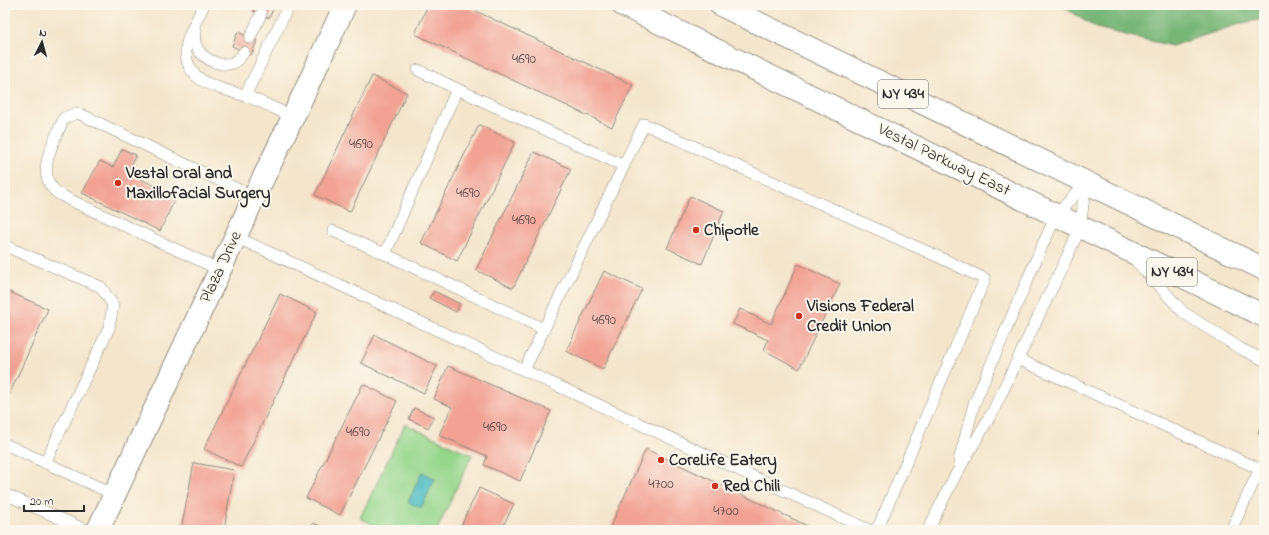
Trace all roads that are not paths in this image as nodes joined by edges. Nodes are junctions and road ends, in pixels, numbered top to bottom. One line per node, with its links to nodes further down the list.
1 (204, 5): 7 (lane)
2 (289, 5): 12 (lane)
3 (345, 5): 13 (main road, Plaza Drive)
4 (623, 5): 17 (main road, Vestal Parkway East / NY 434)
5 (721, 5): 15 (main road, NY 434)
6 (261, 14): 8 (lane)
7 (195, 23): 9 (lane); 12 (lane)
8 (250, 38)
9 (244, 52)
10 (418, 70): 11 (lane)
11 (457, 89): 14 (lane); 23 (lane)
12 (245, 96): 13 (lane)
13 (293, 117): 16 (main road, Plaza Drive)
14 (624, 166): 27 (lane); 40 (lane)
15 (1086, 182): 17 (lane); 18 (lane); 24 (main road, NY 434)
16 (254, 197): 20 (main road, Plaza Drive); 25 (lane)
17 (1056, 216): 18 (main road, Vestal Parkway East / NY 434); 34 (lane)
18 (1080, 228): 22 (main road, Vestal Parkway East / NY 434); 28 (lane)
19 (334, 231): 23 (lane)
20 (236, 237): 25 (main road, Plaza Drive); 30 (lane)
21 (5, 246): 32 (lane)
22 (1126, 249): 26 (main road, Vestal Parkway East / NY 434); 29 (lane)
23 (385, 254): 27 (lane)
24 (1264, 269)
25 (220, 270): 36 (main road, Plaza Drive)
26 (1264, 316)
27 (544, 329): 30 (lane)
28 (1018, 359): 33 (lane); 34 (lane)
29 (1264, 360)
30 (524, 370): 39 (lane)
31 (5, 444): 32 (lane)
32 (45, 463): 36 (lane)
33 (1262, 470): 42 (lane)
34 (955, 476): 41 (lane)
35 (5, 494): 37 (lane)
36 (115, 495): 38 (main road, Plaza Drive)
37 (86, 530)
38 (98, 530)
39 (869, 530)
40 (877, 530)
41 (928, 530)
42 (1231, 530)

